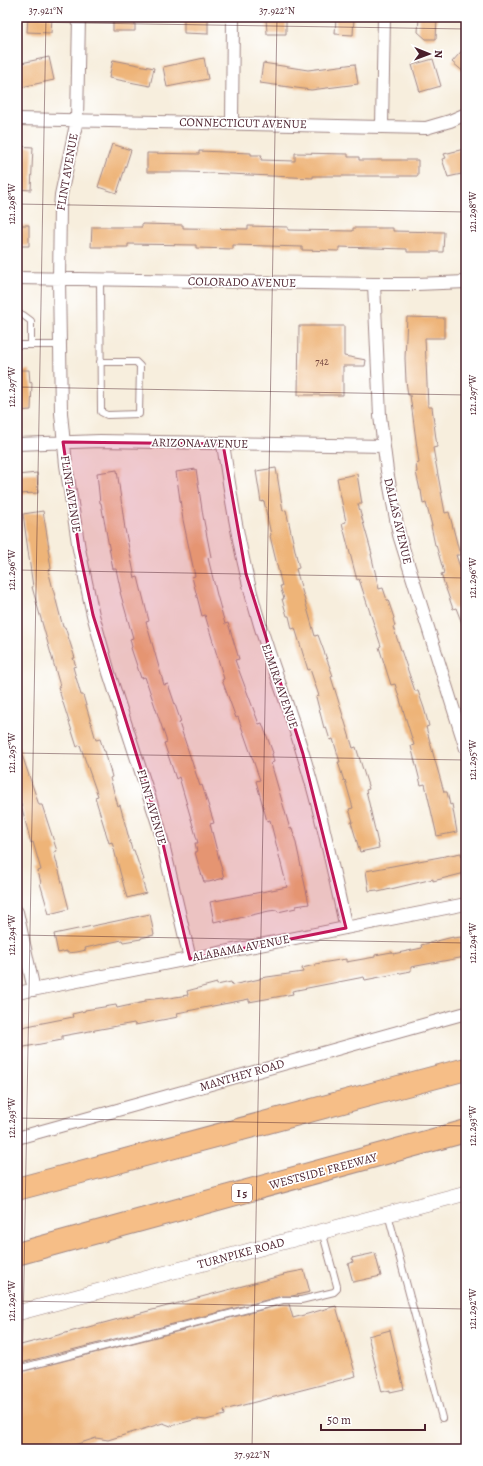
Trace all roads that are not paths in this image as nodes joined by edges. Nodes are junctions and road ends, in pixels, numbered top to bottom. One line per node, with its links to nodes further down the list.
1 (79, 17): 6 (street, FLINT AVENUE)
2 (233, 17): 7 (street)
3 (384, 17): 8 (street)
4 (466, 114): 8 (street, CONNECTICUT AVENUE)
5 (17, 119): 6 (street, CONNECTICUT AVENUE)
6 (77, 120): 7 (street, CONNECTICUT AVENUE); 10 (street, FLINT AVENUE)
7 (232, 123): 8 (street, CONNECTICUT AVENUE)
8 (382, 126)
9 (17, 278): 10 (street, COLORADO AVENUE)
10 (59, 279): 11 (street, COLORADO AVENUE); 17 (street, FLINT AVENUE)
11 (100, 280): 13 (street, COLORADO AVENUE); 18 (lane)
12 (466, 282): 13 (street, COLORADO AVENUE)
13 (374, 284): 22 (street, DALLAS AVENUE)
14 (17, 314): 16 (lane)
15 (17, 345): 16 (lane)
16 (31, 345): 17 (lane)
17 (60, 345): 19 (street, FLINT AVENUE)
18 (100, 362): 18 (lane)
19 (63, 442): 20 (street, ARIZONA AVENUE); 21 (street, ARIZONA AVENUE); 27 (street, FLINT AVENUE)
20 (17, 444)
21 (223, 444): 22 (street, ARIZONA AVENUE); 26 (street, ELMIRA AVENUE)
22 (384, 446): 23 (street, DALLAS AVENUE)
23 (466, 749)
24 (466, 904): 26 (street, ALABAMA AVENUE)
25 (17, 912): 28 (street)
26 (346, 928): 27 (street, ALABAMA AVENUE)
27 (190, 959): 28 (street, ALABAMA AVENUE)
28 (34, 990): 29 (street, ALABAMA AVENUE)
29 (17, 993)
30 (466, 1012): 33 (street, MANTHEY ROAD)
31 (466, 1069): 34 (highway)
32 (466, 1132): 38 (highway, WESTSIDE FREEWAY / I 5)
33 (17, 1138)
34 (17, 1189)
35 (466, 1193): 36 (street, TURNPIKE ROAD)
36 (388, 1214): 37 (street, TURNPIKE ROAD); 41 (lane)
37 (322, 1231): 39 (street, TURNPIKE ROAD); 40 (lane)
38 (17, 1254)
39 (17, 1313)
40 (17, 1369)
41 (442, 1418)

